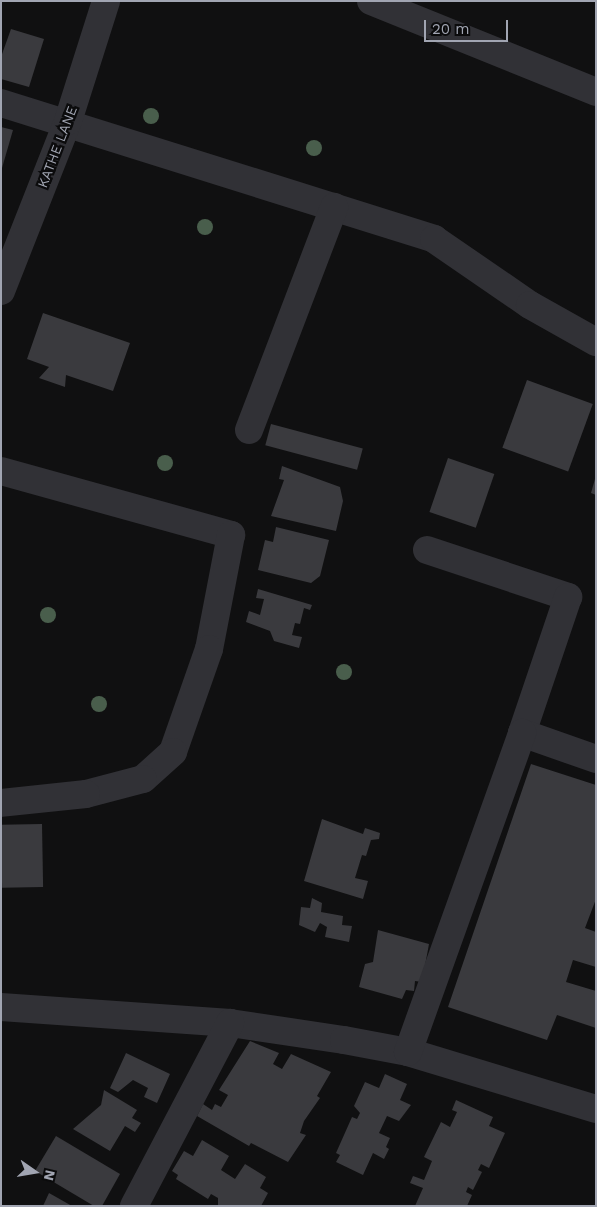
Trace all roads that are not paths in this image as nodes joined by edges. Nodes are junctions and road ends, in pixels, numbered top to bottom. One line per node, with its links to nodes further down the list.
1 (106, 1): 5 (street, KATHE LANE)
2 (372, 1): 3 (street)
3 (596, 92)
4 (1, 103): 5 (street)
5 (68, 121): 6 (street); 7 (street, KATHE LANE)
6 (334, 206): 8 (street); 9 (street)
7 (1, 291)
8 (596, 342)
9 (249, 430)
10 (1, 471): 14 (street)
11 (427, 550): 12 (street)
12 (522, 733): 13 (street); 17 (street)
13 (596, 759)
14 (1, 803)
15 (1, 1007): 16 (street)
16 (230, 1023): 17 (street); 19 (street)
17 (408, 1052): 18 (street)
18 (596, 1109)
19 (134, 1206)

